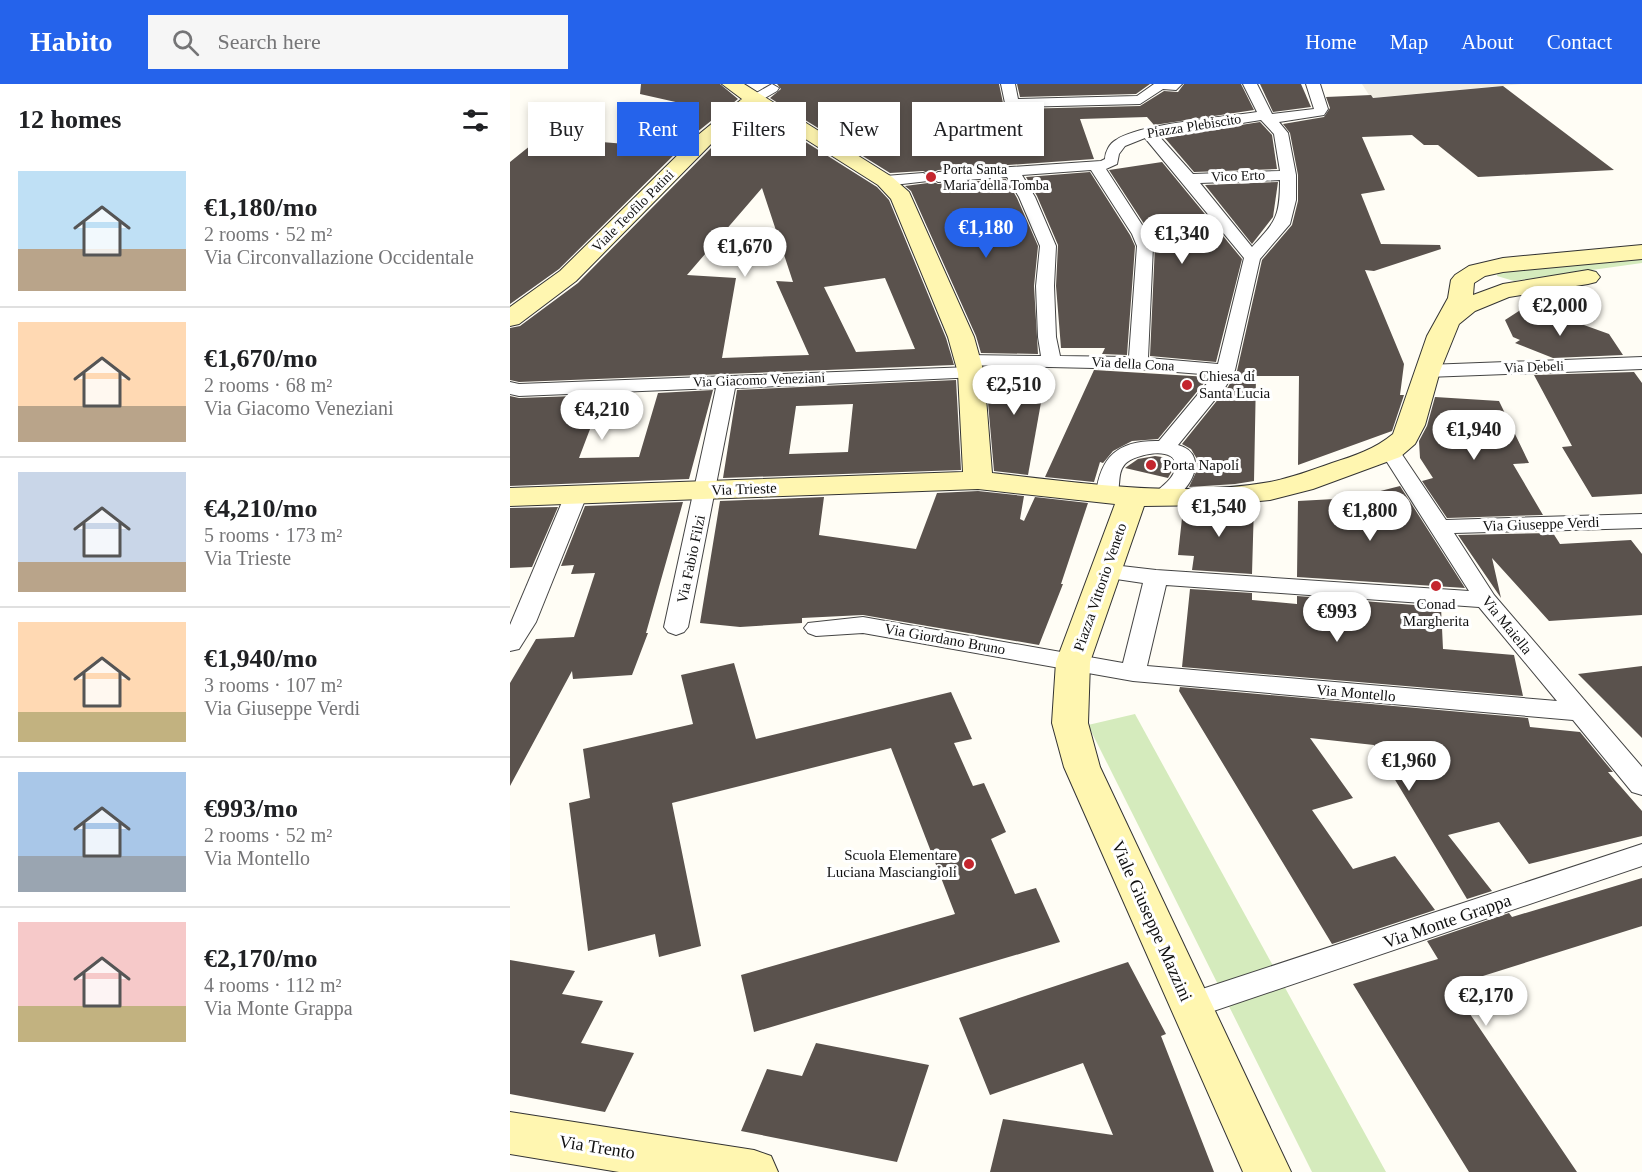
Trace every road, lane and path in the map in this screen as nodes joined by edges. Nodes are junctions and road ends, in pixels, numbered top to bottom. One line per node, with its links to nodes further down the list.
1 (731, 84): 7 (main road)
2 (1008, 84): 8 (street)
3 (1114, 84): 8 (street)
4 (1175, 84): 8 (street)
5 (1250, 84): 9 (street)
6 (1313, 84): 9 (street, Piazza Plebiscito)
7 (762, 93): 15 (main road); 21 (main road, Viale Teofilo Patini)
8 (1118, 101)
9 (1266, 117): 10 (street, Piazza Plebiscito); 13 (street)
10 (1148, 132): 11 (street, Piazza Plebiscito); 14 (street)
11 (1100, 166): 12 (street); 24 (street)
12 (1012, 172): 15 (street); 23 (street)
13 (1288, 175): 14 (street, Vico Erto); 17 (street)
14 (1189, 178): 17 (street)
15 (885, 181): 26 (main road)
16 (1642, 252): 18 (main road)
17 (1252, 258): 27 (street)
18 (1489, 267): 20 (main road); 22 (main road)
19 (1642, 268): 20 (main road)
20 (1526, 286): 22 (main road)
21 (510, 320)
22 (1447, 321): 28 (main road)
23 (1051, 360): 24 (street, Via della Cona); 26 (street, Via della Cona)
24 (1138, 363): 27 (street, Via della Cona)
25 (1642, 363): 28 (street, Via Debeli)
26 (970, 367): 29 (street, Via Giacomo Veneziani); 33 (main road)
27 (1226, 370): 31 (street)
28 (1427, 371): 32 (main road)
29 (727, 381): 30 (street, Via Giacomo Veneziani); 34 (street, Via Fabio Filzi)
30 (510, 388)
31 (1164, 448): 36 (street); 38 (street)
32 (1390, 451): 38 (main road); 40 (street, Via Maiella)
33 (978, 480): 34 (main road, Via Trieste); 36 (main road, Via Trieste)
34 (706, 490): 35 (main road, Via Trieste); 44 (street, Via Fabio Filzi)
35 (576, 495): 37 (main road, Via Trieste); 46 (street)
36 (1119, 496): 38 (main road); 41 (main road, Piazza Vittorio Veneto)
37 (510, 497)
38 (1163, 497)
39 (1642, 521): 40 (street, Via Giuseppe Verdi)
40 (1439, 527): 43 (street, Via Maiella)
41 (1104, 571): 42 (street); 47 (main road, Piazza Vittorio Veneto)
42 (1156, 577): 43 (street); 48 (street)
43 (1486, 600): 49 (street, Via Maiella)
44 (676, 627)
45 (816, 628): 47 (street, Via Giordano Bruno)
46 (510, 643)
47 (1073, 662): 48 (street, Piazza Vittorio Veneto); 52 (main road, Viale Giuseppe Mazzini)
48 (1133, 673): 49 (street, Via Montello)
49 (1580, 712): 50 (street, Via Maiella)
50 (1642, 785)
51 (1642, 855): 52 (street, Via Monte Grappa)
52 (1190, 1006): 55 (main road, Viale Giuseppe Mazzini)
53 (510, 1133): 54 (main road, Via Trento)
54 (754, 1172)
55 (1268, 1172)

